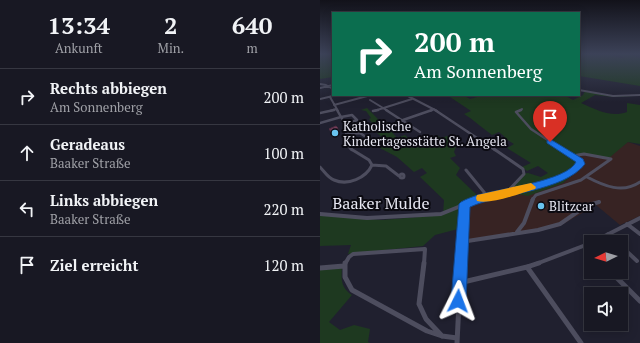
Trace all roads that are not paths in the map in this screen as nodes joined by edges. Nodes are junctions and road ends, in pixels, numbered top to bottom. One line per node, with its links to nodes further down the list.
1 (320, 84): 3 (street)
2 (332, 85): 3 (street)
3 (329, 86): 4 (street); 5 (street)
4 (320, 88)
5 (332, 88)
6 (580, 90): 7 (street)
7 (640, 95)
8 (334, 96): 11 (street)
9 (367, 96): 15 (street)
10 (408, 96): 13 (street)
11 (330, 97): 12 (street); 15 (street)
12 (320, 99)
13 (412, 99): 16 (street); 18 (street)
14 (370, 100): 16 (street)
15 (334, 105): 17 (street)
16 (384, 107): 20 (street); 23 (street)
17 (336, 109): 21 (street); 22 (street)
18 (434, 109): 23 (street); 36 (street)
19 (522, 109): 29 (street)
20 (373, 111)
21 (320, 113)
22 (341, 117): 24 (street); 25 (street); 25 (street)
23 (403, 120): 26 (street)
24 (320, 123)
25 (345, 125): 27 (street)
26 (420, 132)
27 (346, 134): 28 (street); 30 (street)
28 (372, 141)
29 (572, 156): 34 (street); 36 (street, Baaker Mulde)
30 (372, 165): 31 (street); 33 (street)
31 (320, 167)
32 (466, 170): 37 (street)
33 (399, 176)
34 (587, 177): 35 (street); 43 (street)
35 (640, 182)
36 (507, 192): 37 (street, Baaker Mulde)
37 (488, 197): 39 (street, Baaker Mulde)
38 (599, 202): 43 (street)
39 (464, 204): 40 (street, Baaker Mulde); 46 (street)
40 (320, 214)
41 (640, 218): 42 (street)
42 (627, 224): 44 (street); 45 (street)
43 (517, 232): 46 (street)
44 (608, 234)
45 (640, 234)
46 (462, 242): 54 (street)
47 (584, 246): 51 (street)
48 (628, 253): 49 (street)
49 (637, 261)
50 (344, 266): 52 (street); 56 (street); 56 (street)
51 (527, 266): 54 (street); 58 (street)
52 (320, 268)
53 (618, 279): 55 (street)
54 (459, 283): 57 (street)
55 (640, 301)
56 (442, 336): 57 (street)
57 (457, 341)
58 (581, 343)

